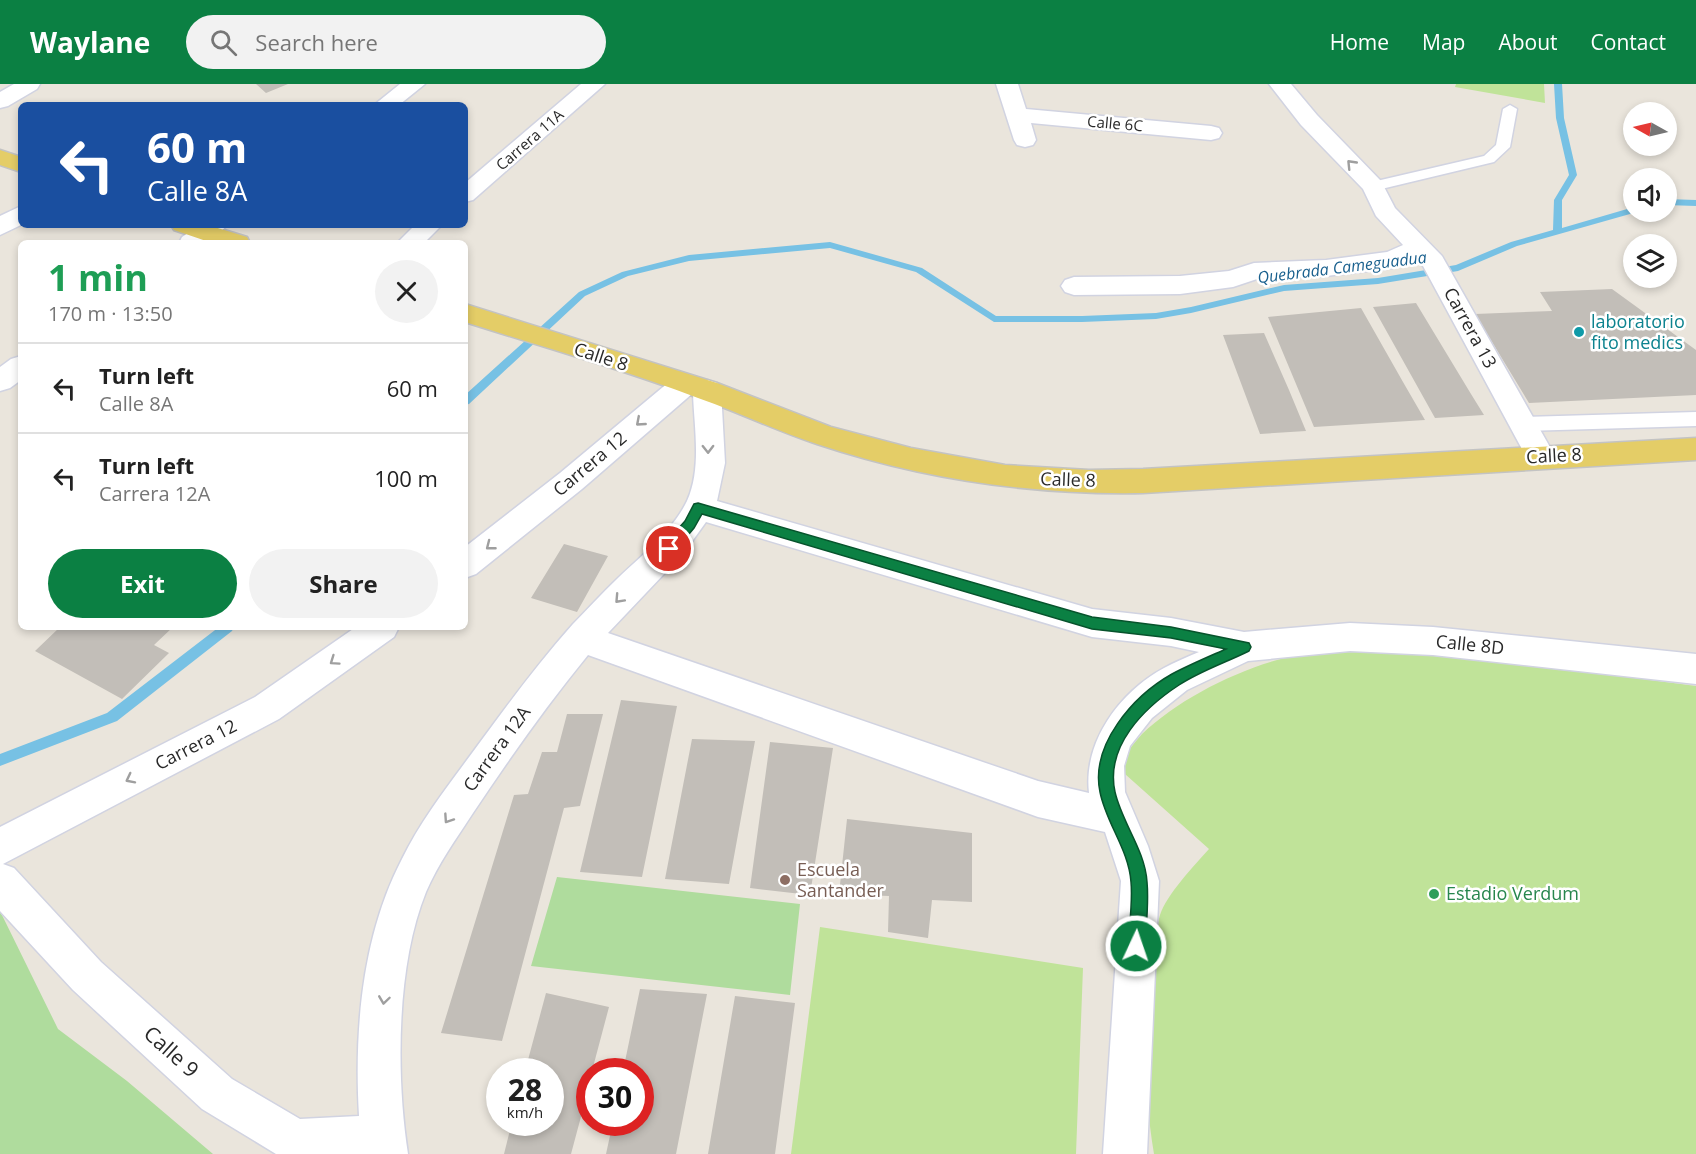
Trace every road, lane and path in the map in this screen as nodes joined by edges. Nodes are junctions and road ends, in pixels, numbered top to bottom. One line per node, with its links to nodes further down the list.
1 (29, 84): 7 (street)
2 (414, 84): 8 (street)
3 (594, 84): 16 (street, Carrera 11A)
4 (1007, 84): 10 (street)
5 (1260, 84): 17 (street, Carrera 13)
6 (1280, 84): 15 (street, Carrera 13, one-way to 6)
7 (0, 101)
8 (389, 102)
9 (1510, 109): 15 (lane)
10 (1018, 115): 11 (street, Calle 6C); 12 (street)
11 (1211, 133)
12 (1024, 140)
13 (0, 157): 14 (main road)
14 (18, 164)
15 (1372, 186): 17 (street, Carrera 13)
16 (468, 192)
17 (1385, 211): 24 (street, Carrera 13)
18 (18, 216): 19 (street)
19 (0, 227)
20 (426, 228): 23 (street)
21 (199, 231): 22 (main road)
22 (228, 240)
23 (412, 240)
24 (1426, 254): 25 (street); 31 (street, Carrera 13)
25 (1074, 286)
26 (468, 315): 29 (main road, Calle 8)
27 (18, 368): 28 (street)
28 (0, 381)
29 (696, 387): 33 (main road, Calle 8); 34 (street, Carrera 12A, one-way to 34); 35 (street, Carrera 12, one-way to 35)
30 (1696, 419): 31 (lane)
31 (1522, 424): 33 (street, Carrera 13)
32 (1696, 449): 33 (main road, Calle 8)
33 (1540, 456)
34 (698, 508): 37 (street, Carrera 12A, one-way to 37); 38 (street)
35 (468, 563)
36 (378, 630): 41 (street, Carrera 12, one-way to 41)
37 (582, 638): 40 (street); 43 (street, Carrera 12A, one-way to 43)
38 (1244, 647): 39 (street, Calle 8D); 40 (street)
39 (1696, 669)
40 (1116, 817): 44 (street)
41 (0, 847)
42 (0, 882): 43 (street, Calle 9)
43 (384, 1146)
44 (1125, 1154)

